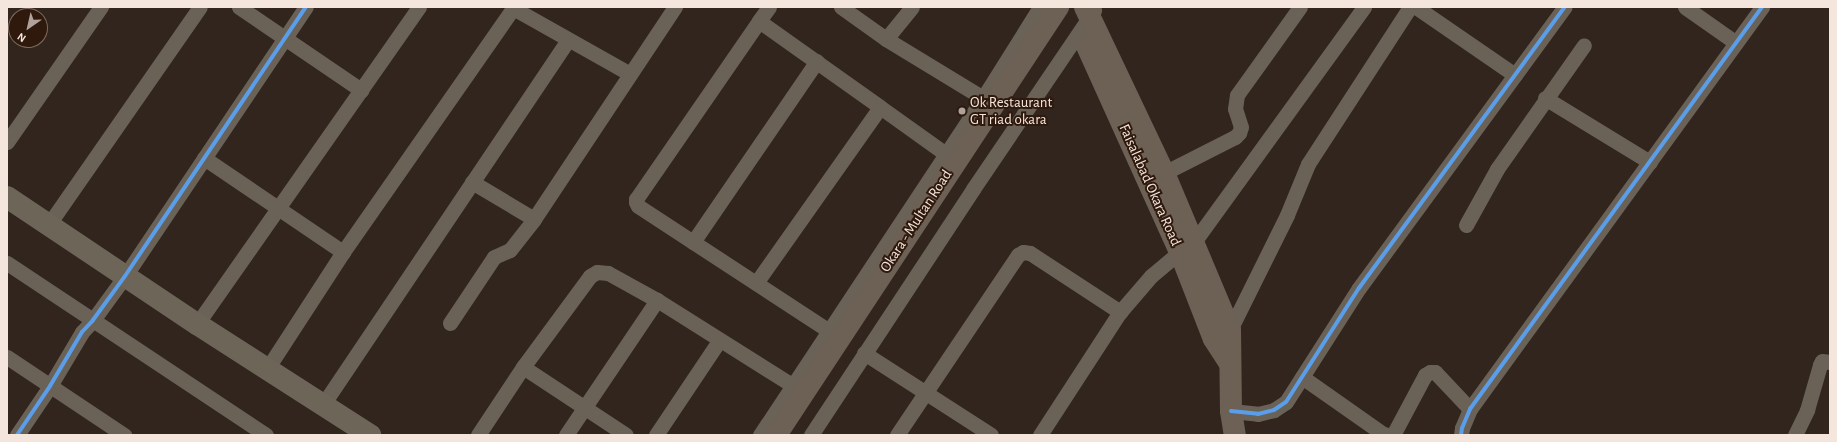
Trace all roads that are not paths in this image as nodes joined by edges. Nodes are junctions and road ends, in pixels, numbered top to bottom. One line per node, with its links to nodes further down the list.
1 (101, 7): 35 (street)
2 (200, 7): 44 (street)
3 (239, 7): 23 (street)
4 (306, 7): 23 (street)
5 (419, 7): 31 (street)
6 (513, 7): 25 (street); 48 (street)
7 (675, 7): 29 (street)
8 (769, 7): 22 (street)
9 (912, 7): 24 (street)
10 (1040, 7): 32 (street)
11 (1058, 7): 83 (main road, Okara - Multan Road)
12 (1068, 7): 21 (main road, Faisalabad Okara Road)
13 (1300, 7): 39 (street)
14 (1364, 7): 47 (street)
15 (1410, 7): 57 (street)
16 (1416, 7): 30 (street)
17 (1565, 7): 30 (street)
18 (1685, 7): 26 (street)
19 (1762, 7): 26 (street)
20 (848, 9): 24 (street)
21 (1085, 14): 39 (main road, Faisalabad Okara Road); 47 (main road, Faisalabad Okara Road); 60 (street); 84 (main road, Okara - Multan Road)
22 (759, 21): 28 (street); 46 (street)
23 (285, 39): 31 (street); 37 (street)
24 (886, 39): 32 (street)
25 (568, 40): 29 (street); 40 (street)
26 (1736, 43): 38 (street)
27 (1584, 45): 33 (street)
28 (817, 61): 34 (street); 46 (street)
29 (630, 74): 43 (street)
30 (1515, 75): 66 (street)
31 (361, 90): 42 (street)
32 (984, 98): 36 (street)
33 (1545, 98): 38 (street); 45 (street)
34 (880, 107): 36 (street); 51 (street)
35 (7, 142)
36 (946, 154): 58 (street)
37 (204, 158): 42 (street); 50 (street)
38 (1650, 162): 72 (street)
39 (1164, 173): 47 (main road, Faisalabad Okara Road)
40 (472, 182): 43 (street); 70 (street)
41 (7, 197): 44 (street)
42 (279, 208): 48 (street); 56 (street)
43 (534, 219): 55 (street)
44 (49, 224): 50 (street)
45 (1466, 225)
46 (692, 242): 51 (street)
47 (1187, 247): 53 (street); 57 (main road, Faisalabad Okara Road); 63 (main road, Faisalabad Okara Road)
48 (343, 252): 65 (street)
49 (7, 263): 54 (street)
50 (125, 276): 54 (street); 56 (street)
51 (756, 283): 58 (street)
52 (657, 300): 59 (street); 64 (street); 71 (street)
53 (1120, 312): 69 (street); 88 (street)
54 (93, 320): 68 (street); 77 (street)
55 (450, 323)
56 (197, 324): 65 (street)
57 (1230, 330): 63 (main road, Faisalabad Okara Road)
58 (829, 331): 67 (street)
59 (719, 341): 67 (street); 81 (street)
60 (864, 353): 69 (street); 85 (street)
61 (7, 357): 68 (street)
62 (1830, 362): 95 (street)
63 (1230, 364): 73 (main road, Faisalabad Okara Road)
64 (523, 367): 71 (street); 78 (street)
65 (267, 369): 70 (street)
66 (1302, 377): 73 (street); 92 (street)
67 (792, 385): 82 (street)
68 (50, 386): 75 (street); 76 (street)
69 (926, 393): 86 (street); 87 (street)
70 (322, 406): 74 (street)
71 (584, 408): 79 (street); 80 (street)
72 (1470, 409): 93 (street); 94 (street)
73 (1231, 411): 89 (street); 90 (main road, Faisalabad Okara Road); 91 (street)
74 (361, 433)
75 (17, 435)
76 (124, 435)
77 (266, 435)
78 (478, 435)
79 (566, 435)
80 (626, 435)
81 (656, 435)
82 (760, 435)
83 (776, 435)
84 (793, 435)
85 (811, 435)
86 (897, 435)
87 (991, 435)
88 (1040, 435)
89 (1226, 435)
90 (1236, 435)
91 (1244, 435)
92 (1388, 435)
93 (1393, 435)
94 (1461, 435)
95 (1795, 435)

